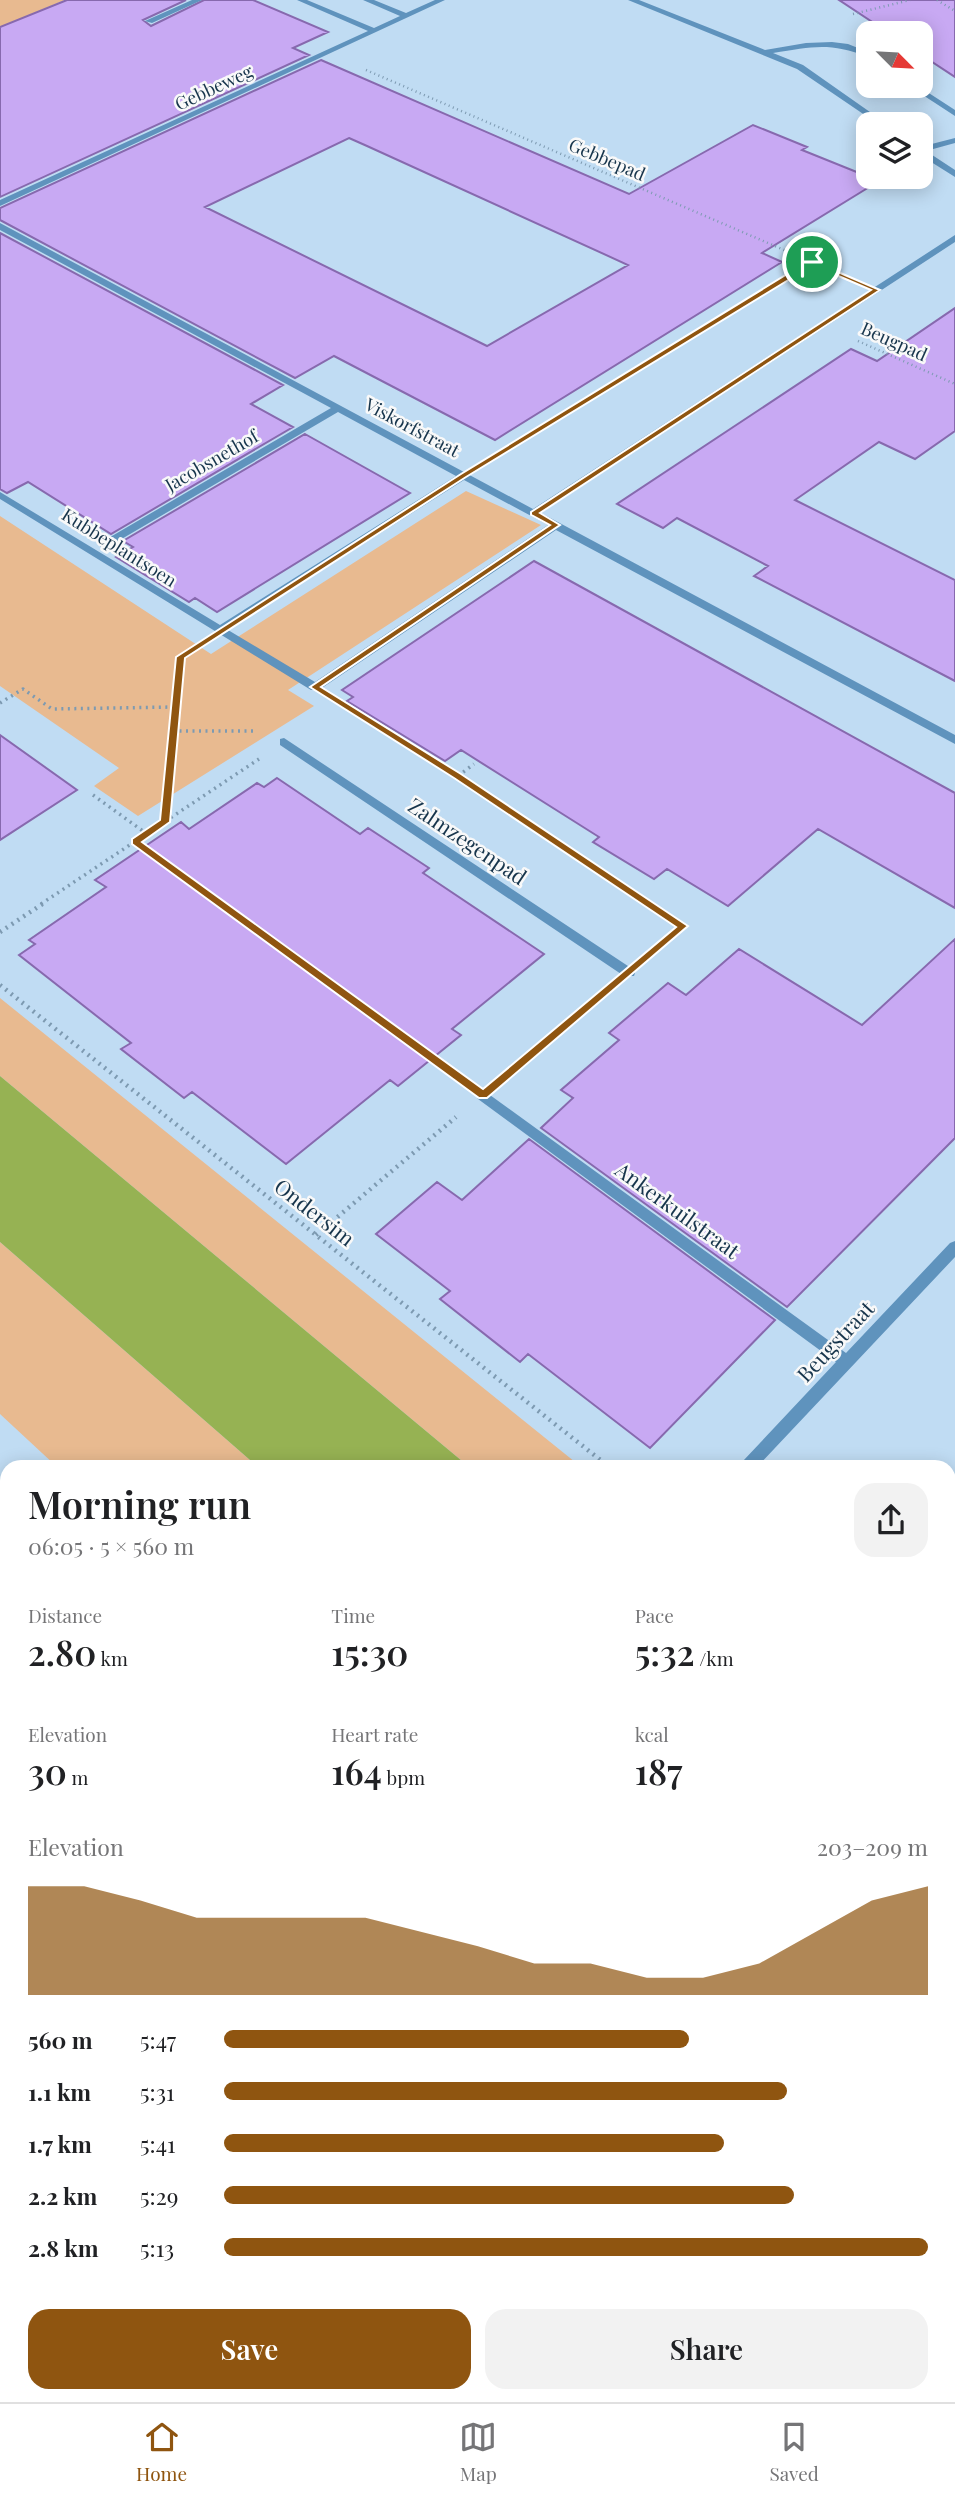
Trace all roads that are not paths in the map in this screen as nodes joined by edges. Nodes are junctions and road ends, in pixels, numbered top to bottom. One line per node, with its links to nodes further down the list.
1 (198, 0): 7 (street)
2 (301, 0): 8 (street)
3 (367, 0): 6 (street)
4 (441, 0): 6 (street, Gebbeweg)
5 (632, 0): 10 (street)
6 (406, 16): 8 (street, Gebbeweg)
7 (149, 21)
8 (375, 31): 18 (street, Gebbeweg)
9 (856, 47): 10 (street)
10 (766, 52): 12 (street)
11 (931, 98): 13 (street)
12 (866, 112)
13 (955, 114)
14 (955, 140): 15 (street)
15 (933, 146)
16 (933, 159): 17 (street)
17 (955, 174)
18 (0, 203)
19 (0, 226): 21 (street, Viskorfstraat)
20 (955, 238): 24 (street)
21 (338, 408): 22 (street, Viskorfstraat); 26 (street, Jacobsnethof)
22 (464, 475): 24 (street, Viskorfstraat); 27 (street)
23 (0, 495): 27 (street, Kubbeplantsoen)
24 (534, 513): 25 (street, Viskorfstraat)
25 (556, 525): 27 (street, Kubbeplantsoen); 28 (street, Viskorfstraat)
26 (104, 545)
27 (220, 631)
28 (955, 740)
29 (284, 743): 30 (street, Zalmzegenpad)
30 (629, 972)
31 (483, 1095): 33 (street, Ankerkuilstraat)
32 (955, 1247): 33 (street, Beugstraat)
33 (847, 1362): 34 (street, Beugstraat)
34 (754, 1460)

